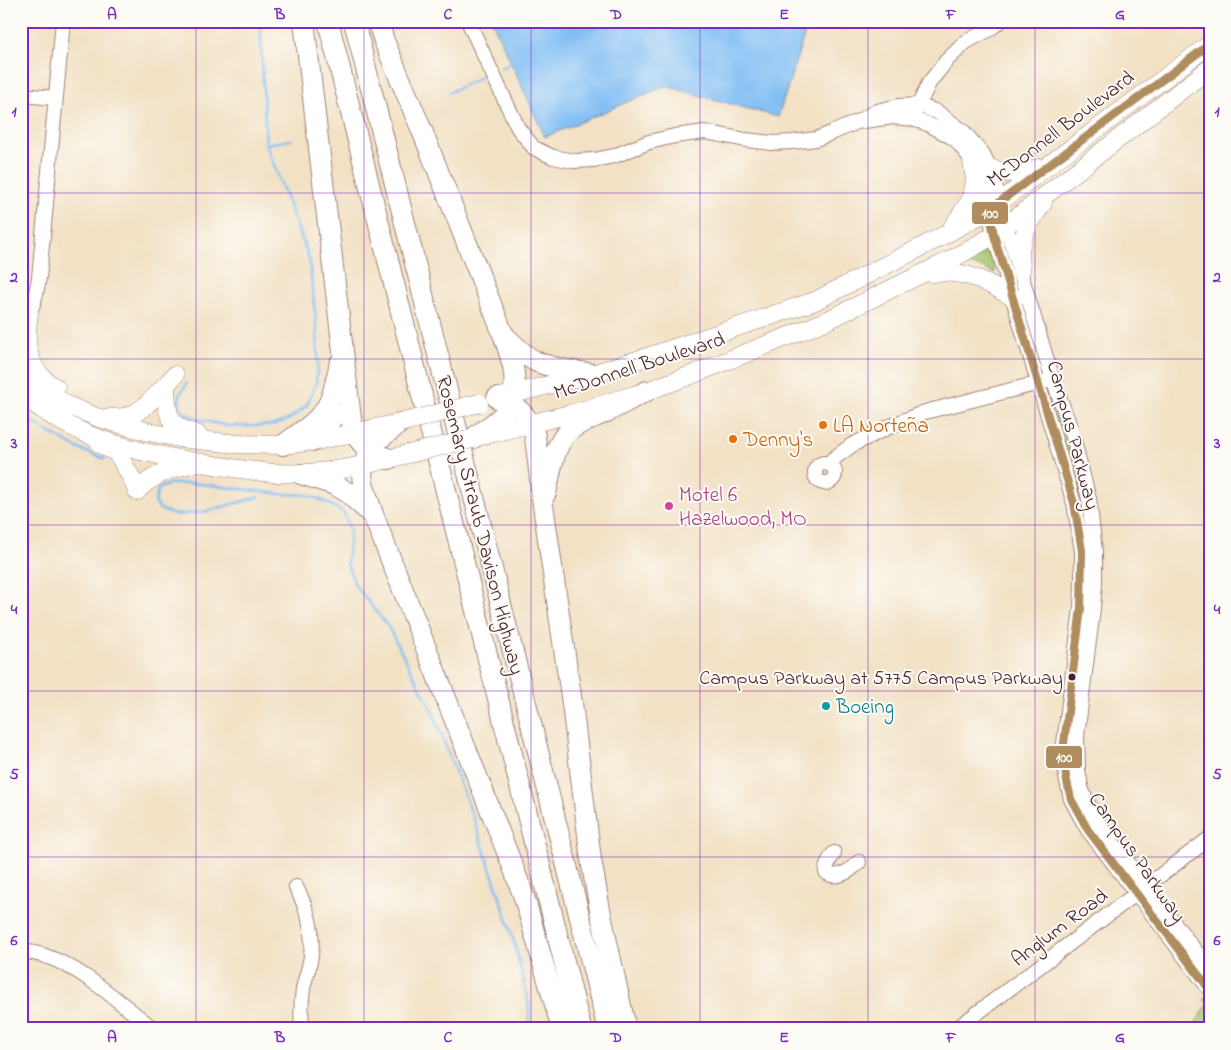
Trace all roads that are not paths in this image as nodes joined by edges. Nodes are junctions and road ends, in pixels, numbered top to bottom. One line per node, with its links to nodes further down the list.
1 (63, 21): 11 (street)
2 (304, 21): 27 (highway)
3 (328, 21): 67 (highway, Rosemary Straub Davison Highway)
4 (354, 21): 68 (highway, Rosemary Straub Davison Highway)
5 (378, 21): 26 (highway)
6 (468, 21): 14 (street)
7 (1000, 21): 12 (street)
8 (1210, 44): 16 (main road, McDonnell Boulevard)
9 (1210, 68): 18 (main road, McDonnell Boulevard)
10 (21, 95): 11 (street)
11 (56, 98): 25 (street)
12 (919, 105): 13 (street); 14 (street); 17 (street)
13 (913, 119): 14 (street); 15 (street)
14 (857, 122)
15 (972, 160): 19 (street); 21 (main road)
16 (1047, 166): 17 (main road); 19 (main road, McDonnell Boulevard)
17 (990, 168): 19 (street)
18 (1048, 194): 20 (main road, McDonnell Boulevard); 22 (main road)
19 (994, 206): 20 (street, Campus Parkway); 21 (main road, McDonnell Boulevard)
20 (1001, 230): 22 (street, Campus Parkway); 23 (main road, McDonnell Boulevard); 24 (street, Campus Parkway)
21 (949, 232): 29 (main road, McDonnell Boulevard)
22 (1021, 271): 30 (street, Campus Parkway)
23 (920, 275): 24 (main road); 32 (main road, McDonnell Boulevard)
24 (1014, 298): 30 (street, Campus Parkway)
25 (27, 313): 36 (main road)
26 (503, 334): 29 (highway); 34 (highway)
27 (343, 352): 31 (highway); 47 (highway)
28 (21, 374): 36 (main road, McDonnell Boulevard)
29 (592, 374): 34 (main road, McDonnell Boulevard)
30 (1046, 381): 52 (street); 60 (street, Campus Parkway)
31 (346, 382): 42 (highway); 45 (highway)
32 (648, 391): 38 (main road, McDonnell Boulevard); 54 (highway)
33 (21, 394): 37 (main road)
34 (500, 400): 40 (main road, McDonnell Boulevard, bridge); 41 (highway); 44 (highway)
35 (21, 401): 37 (main road)
36 (67, 405): 39 (main road, McDonnell Boulevard)
37 (40, 407): 43 (main road)
38 (570, 414): 41 (main road, McDonnell Boulevard); 51 (highway)
39 (96, 417): 46 (main road, McDonnell Boulevard); 46 (main road)
40 (400, 423): 42 (main road, McDonnell Boulevard); 49 (highway)
41 (530, 424): 44 (main road, McDonnell Boulevard); 51 (highway)
42 (355, 433): 45 (main road, McDonnell Boulevard); 49 (highway)
43 (89, 434): 50 (main road); 50 (main road)
44 (481, 434): 48 (main road, McDonnell Boulevard, bridge)
45 (314, 441): 47 (main road, McDonnell Boulevard)
46 (249, 444): 47 (main road, McDonnell Boulevard)
47 (283, 445)
48 (398, 457): 49 (highway)
49 (366, 458): 53 (main road); 55 (highway)
50 (203, 463): 53 (main road)
51 (538, 464): 54 (highway)
52 (830, 465)
53 (302, 474): 55 (highway)
54 (543, 505): 69 (highway)
55 (374, 517): 66 (highway)
56 (1210, 838): 60 (street, Anglum Road)
57 (834, 853): 58 (street)
58 (859, 862)
59 (296, 887): 65 (street)
60 (1141, 890): 62 (street, Campus Parkway); 63 (street, Campus Parkway); 70 (street, Anglum Road)
61 (21, 951): 64 (street)
62 (1210, 970)
63 (1210, 990)
64 (154, 1029)
65 (302, 1029)
66 (562, 1029)
67 (581, 1029)
68 (608, 1029)
69 (626, 1029)
70 (956, 1029)

